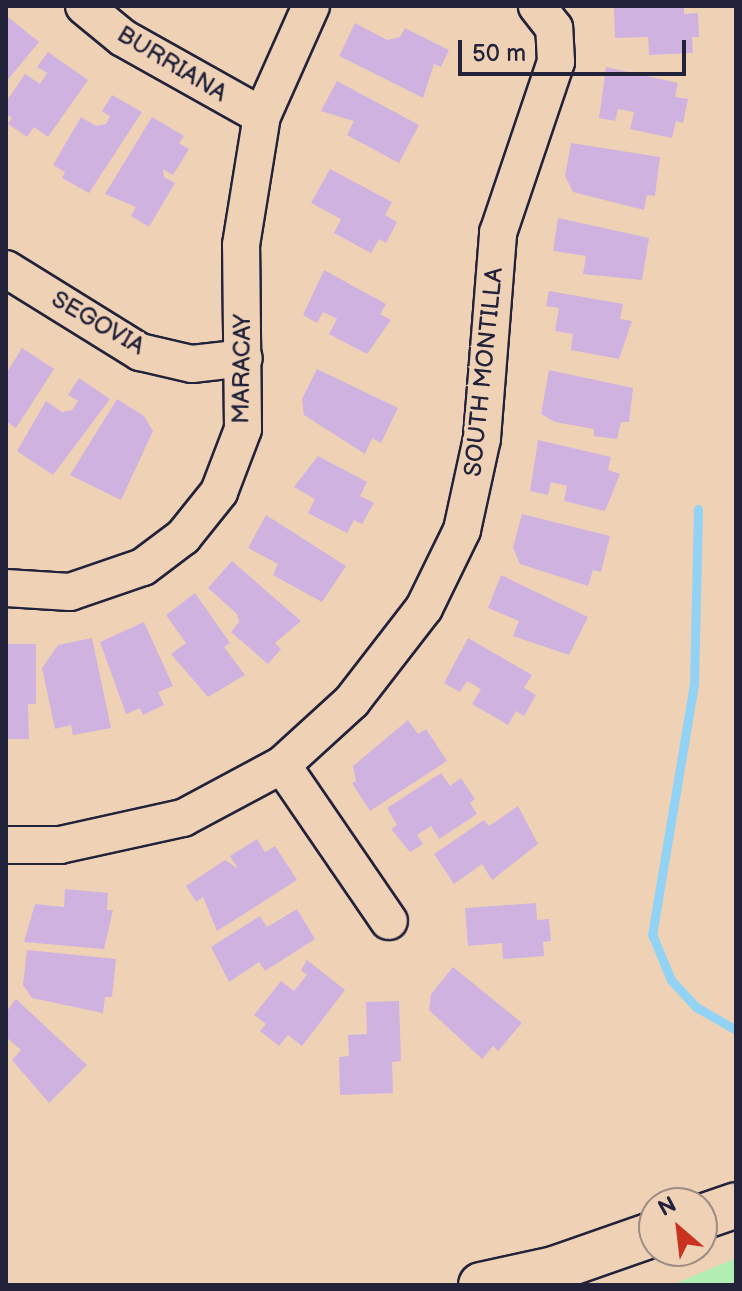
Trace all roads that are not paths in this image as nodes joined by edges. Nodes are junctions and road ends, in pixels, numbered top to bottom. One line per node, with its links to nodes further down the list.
1 (84, 6): 4 (street, BURRIANA)
2 (311, 6): 4 (street, MARACAY)
3 (543, 12): 8 (street, SOUTH MONTILLA)
4 (262, 116): 6 (street, MARACAY)
5 (6, 269): 6 (street, SEGOVIA)
6 (244, 358): 7 (street, MARACAY)
7 (6, 588)
8 (282, 765): 9 (street, SOUTH MONTILLA); 10 (street)
9 (6, 845)
10 (389, 921)
11 (638, 1240): 12 (street)
12 (481, 1285)

